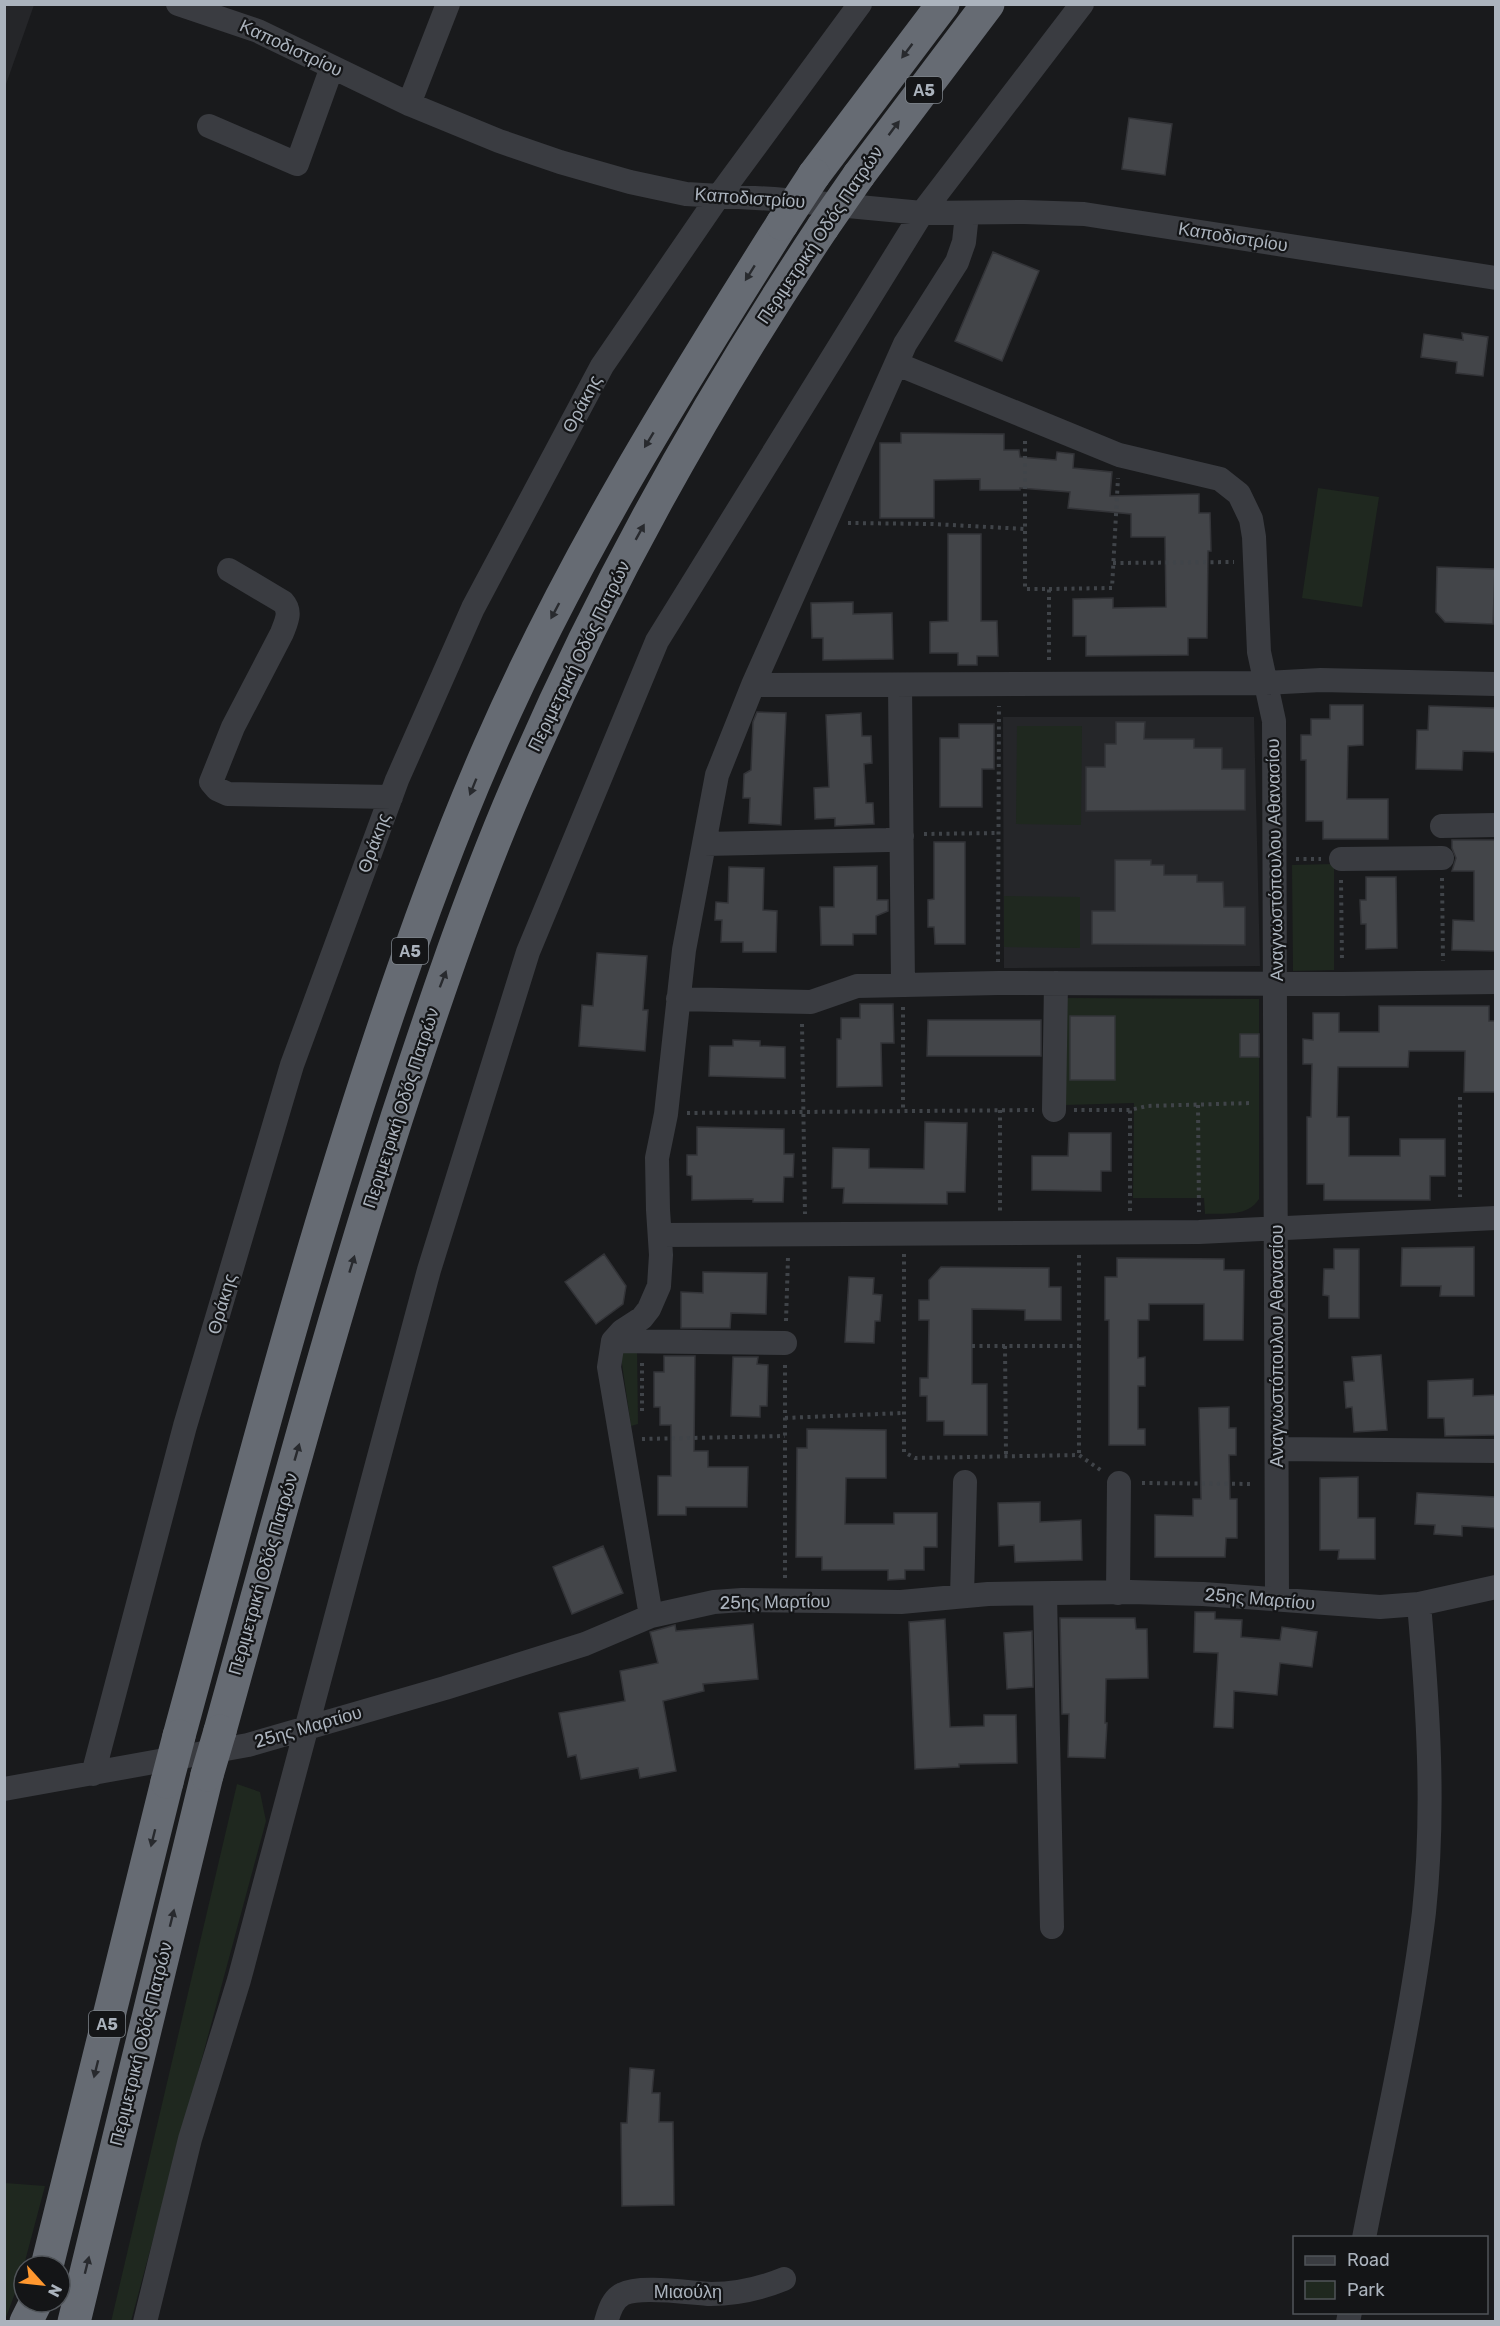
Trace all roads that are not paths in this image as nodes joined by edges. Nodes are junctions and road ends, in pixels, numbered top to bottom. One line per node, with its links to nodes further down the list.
1 (178, 4): 7 (street, Καποδιστρίου)
2 (448, 4): 8 (street)
3 (860, 4): 10 (street, Θράκης)
4 (943, 4): 54 (highway, Περιμετρική Οδός Πατρών / Α5, one-way to 54, bridge)
5 (988, 4): 56 (highway, Περιμετρική Οδός Πατρών / Α5, one-way to 5, bridge)
6 (1082, 4): 11 (street)
7 (332, 67): 8 (street, Καποδιστρίου); 9 (street)
8 (408, 105): 10 (street, Καποδιστρίου)
9 (209, 126)
10 (718, 197): 11 (street, Καποδιστρίου); 20 (street, Θράκης)
11 (922, 213): 12 (street, Καποδιστρίου); 49 (street)
12 (967, 214): 13 (street, Καποδιστρίου); 14 (street)
13 (1496, 278)
14 (897, 364): 16 (street, Αναγνωστόπουλου Αθανασίου); 18 (street)
15 (229, 570): 20 (street)
16 (1264, 683): 17 (street); 19 (street); 29 (street, Αναγνωστόπουλου Αθανασίου)
17 (1496, 684)
18 (753, 685): 19 (street); 24 (street)
19 (900, 685): 23 (street)
20 (391, 797): 50 (street, Θράκης)
21 (1496, 825): 22 (street)
22 (1442, 826)
23 (902, 836): 24 (street); 30 (street)
24 (704, 844): 31 (street)
25 (1442, 858): 26 (street)
26 (1341, 859)
27 (1496, 982): 29 (street)
28 (1056, 983): 29 (street); 30 (street); 32 (street)
29 (1276, 984): 34 (street, Αναγνωστόπουλου Αθανασίου)
30 (903, 985): 31 (street)
31 (678, 999): 35 (street)
32 (1054, 1110)
33 (1496, 1218): 34 (street)
34 (1276, 1229): 35 (street); 38 (street, Αναγνωστόπουλου Αθανασίου)
35 (660, 1235): 36 (street)
36 (613, 1341): 37 (street); 48 (street)
37 (785, 1343)
38 (1278, 1449): 39 (street); 46 (street, Αναγνωστόπουλου Αθανασίου)
39 (1496, 1451)
40 (965, 1482): 45 (street)
41 (1119, 1483): 43 (street)
42 (1496, 1587): 47 (street, 25ης Μαρτίου)
43 (1118, 1593): 44 (street, 25ης Μαρτίου); 46 (street, 25ης Μαρτίου)
44 (1045, 1594): 45 (street, 25ης Μαρτίου); 52 (street)
45 (962, 1596): 48 (street, 25ης Μαρτίου)
46 (1277, 1599): 47 (street, 25ης Μαρτίου)
47 (1419, 1604): 53 (street)
48 (651, 1616): 49 (street, 25ης Μαρτίου)
49 (306, 1726): 50 (street, 25ης Μαρτίου); 57 (street)
50 (93, 1774): 51 (street, 25ης Μαρτίου)
51 (4, 1789)
52 (1052, 1927)
53 (1364, 2236)
54 (50, 2254)
55 (784, 2279): 58 (street, Μιαούλη)
56 (74, 2322)
57 (146, 2322)
58 (606, 2322)

